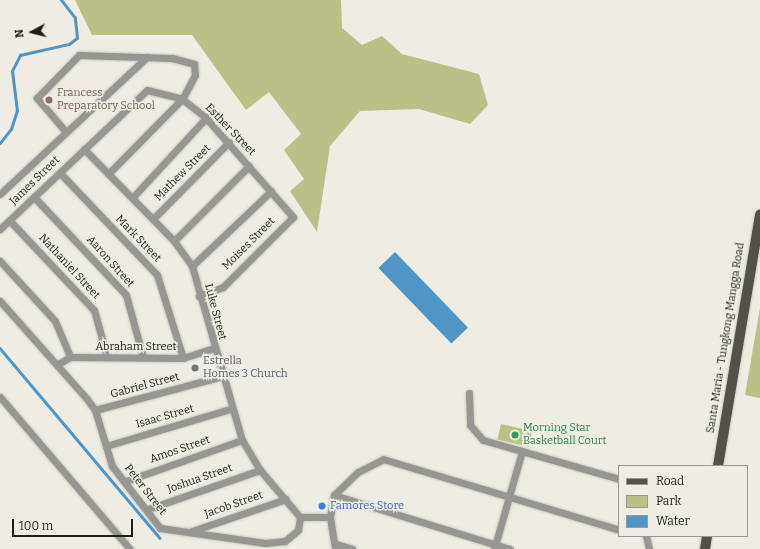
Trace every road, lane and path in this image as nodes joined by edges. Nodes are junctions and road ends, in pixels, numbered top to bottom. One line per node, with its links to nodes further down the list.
1 (147, 57): 2 (street); 4 (street); 4 (street)
2 (182, 99): 3 (street, Esther Street); 6 (street, Esther Street); 9 (street)
3 (206, 118): 5 (street, Esther Street); 13 (street)
4 (66, 132): 11 (street)
5 (229, 142): 7 (street, Esther Street); 16 (street, Mathew Street)
6 (84, 149): 8 (street, James Street); 9 (street, Luke Street)
7 (249, 166): 10 (street, Esther Street); 19 (street)
8 (60, 173): 12 (street, James Street); 28 (street, Mark Street)
9 (108, 174): 13 (street, Luke Street)
10 (271, 191): 15 (street, Esther Street); 21 (street)
11 (0, 194)
12 (34, 197): 17 (street, James Street); 26 (street, Aaron Street)
13 (133, 197): 16 (street, Luke Street)
14 (760, 214): 38 (main road, Santa Maria - Tungkong Mangga Road)
15 (293, 216): 22 (street, Moises Street)
16 (153, 219): 19 (street, Luke Street)
17 (10, 221): 18 (street, James Street); 25 (street, Nathaniel Street)
18 (0, 229)
19 (174, 241): 21 (street, Luke Street)
20 (0, 261): 27 (street)
21 (192, 266): 22 (street, Luke Street)
22 (199, 296): 24 (street, Luke Street)
23 (0, 301): 29 (street, Peter Street)
24 (214, 348): 28 (street, Abraham Street); 30 (street, Luke Street)
25 (106, 357): 26 (street, Abraham Street); 27 (street, Abraham Street)
26 (143, 357): 28 (street, Abraham Street)
27 (70, 358): 29 (street, Abraham Street)
28 (183, 358)
29 (58, 364): 34 (street, Peter Street)
30 (223, 376): 33 (street, Luke Street); 34 (street, Gabriel Street)
31 (469, 393): 37 (street)
32 (0, 397): 54 (street)
33 (230, 409): 35 (street, Luke Street); 36 (street, Isaac Street)
34 (95, 410): 36 (street, Peter Street)
35 (242, 440): 39 (street, Luke Street); 41 (street, Amos Street)
36 (106, 446): 41 (street, Peter Street)
37 (522, 451): 40 (street); 43 (street)
38 (718, 465)
39 (260, 470): 44 (street, Luke Street); 45 (street, Joshua Street)
40 (618, 480)
41 (126, 481): 45 (street, Peter Street)
42 (334, 495): 43 (street); 47 (street); 53 (street)
43 (508, 497): 48 (street); 53 (street)
44 (286, 499): 46 (street, Luke Street); 49 (street, Jacob Street)
45 (148, 509): 49 (street, Peter Street)
46 (300, 517): 47 (street); 49 (street, Peter Street)
47 (330, 517): 52 (street)
48 (618, 530)
49 (190, 532)
50 (644, 537): 57 (street)
51 (707, 537): 58 (main road)
52 (336, 547): 55 (street)
53 (494, 547): 56 (street)
54 (130, 549)
55 (352, 549)
56 (510, 549)
57 (649, 549)
58 (705, 549)

